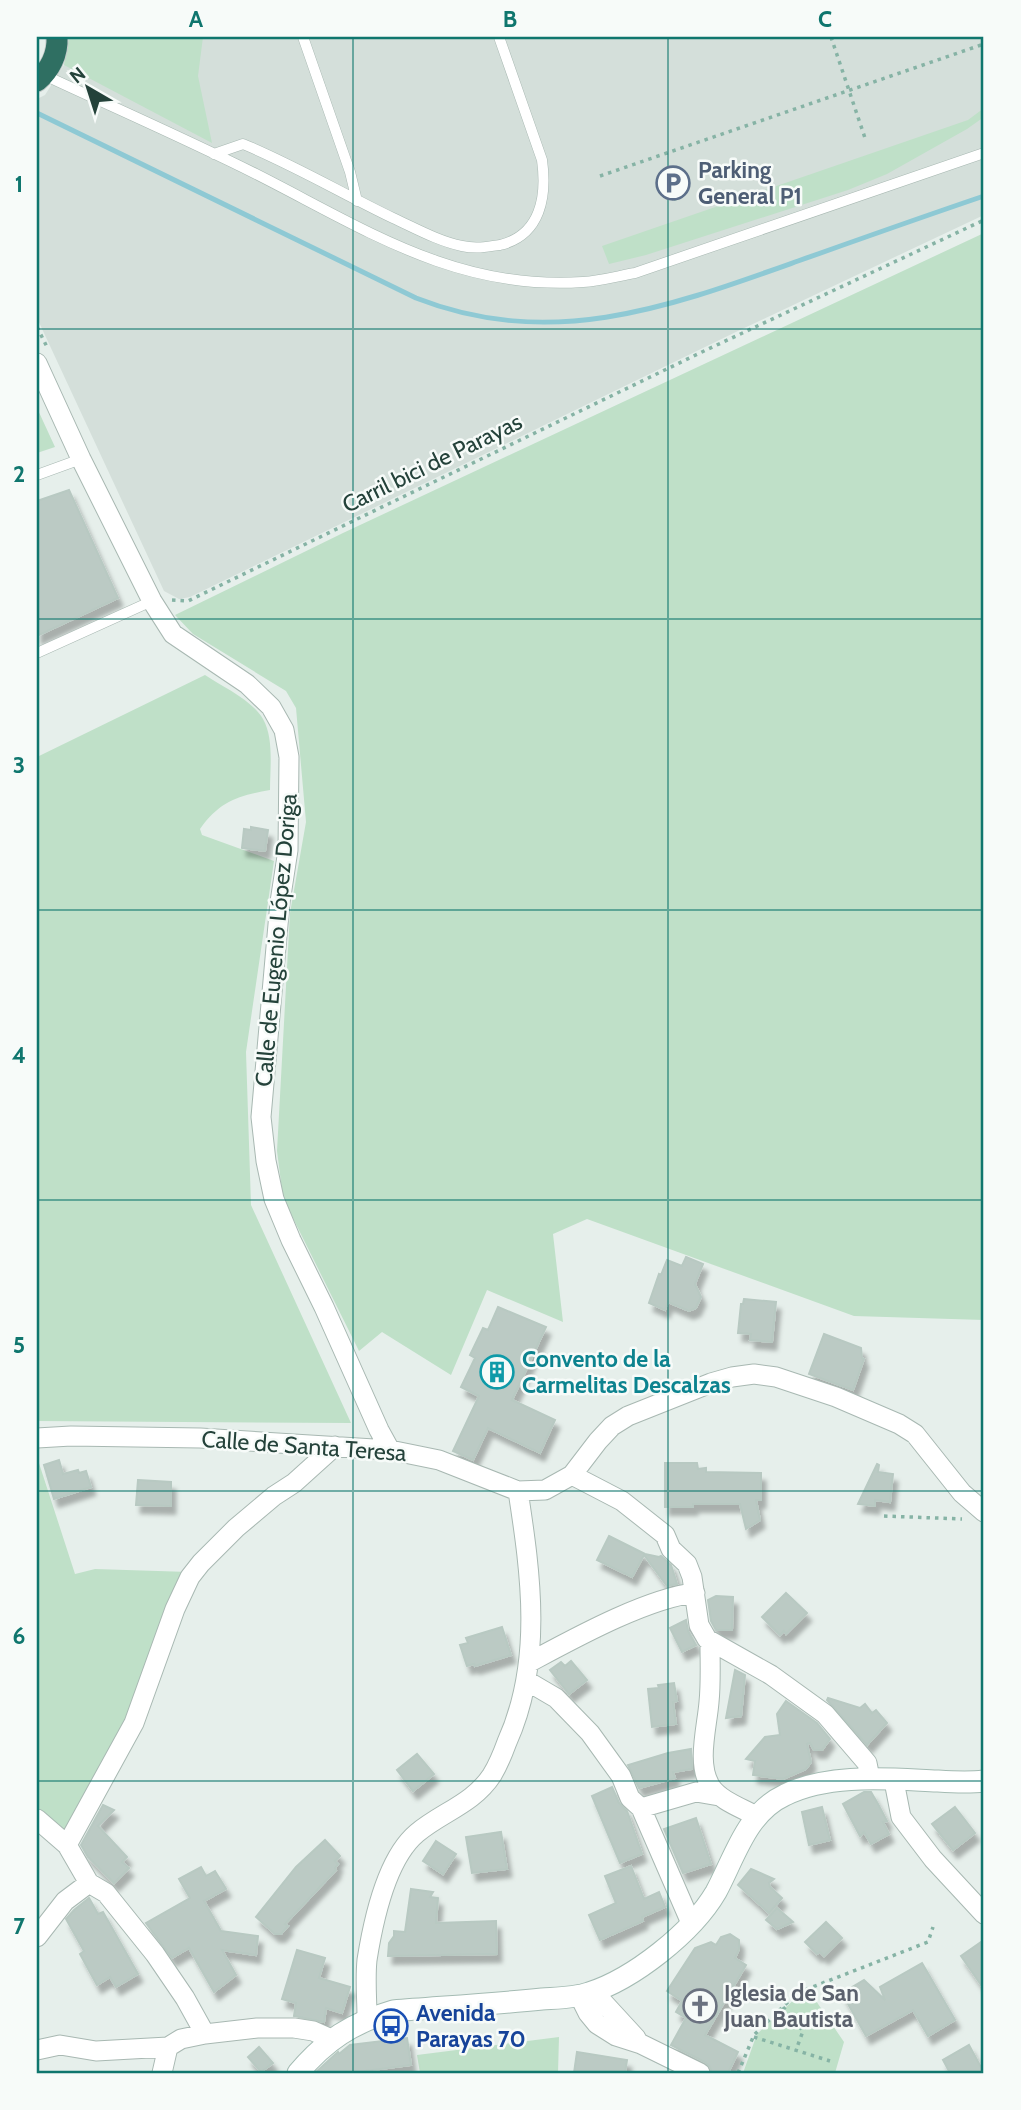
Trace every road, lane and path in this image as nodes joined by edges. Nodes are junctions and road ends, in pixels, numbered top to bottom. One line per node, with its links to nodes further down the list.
1 (57, 37): 6 (highway)
2 (303, 37): 13 (lane)
3 (499, 37): 13 (lane)
4 (831, 37): 7 (path)
5 (984, 44): 7 (path)
6 (41, 78): 10 (lane)
7 (849, 90): 8 (path); 11 (path)
8 (864, 138)
9 (984, 153): 10 (lane)
10 (214, 154): 13 (lane)
11 (600, 176)
12 (672, 189): 14 (path)
13 (357, 201)
14 (677, 203)
15 (984, 220): 20 (path, Carril bici de Parayas)
16 (37, 327): 17 (path)
17 (43, 357): 18 (street, Calle de Eugenio López Doriga)
18 (81, 459): 19 (lane); 20 (street, Calle de Eugenio López Doriga)
19 (37, 475)
20 (161, 601): 21 (lane); 24 (street, Calle de Eugenio López Doriga)
21 (37, 653)
22 (37, 1438): 23 (street, Calle de Santa Teresa)
23 (335, 1446): 24 (street, Calle de Santa Teresa); 40 (street)
24 (390, 1450): 26 (street, Calle de Santa Teresa)
25 (572, 1475): 26 (street, Calle de Santa Teresa); 27 (street, Calle de Santa Teresa); 30 (street)
26 (518, 1491): 32 (street)
27 (984, 1512)
28 (884, 1516): 29 (path)
29 (965, 1519)
30 (695, 1593): 31 (street); 32 (street)
31 (710, 1643): 33 (street); 36 (street)
32 (529, 1672): 37 (street); 50 (street)
33 (870, 1778): 34 (street); 38 (street)
34 (894, 1781): 35 (street); 42 (street)
35 (984, 1781)
36 (719, 1796): 37 (street); 38 (street)
37 (641, 1808): 43 (street)
38 (756, 1816): 43 (street)
39 (37, 1819): 40 (street)
40 (67, 1845): 41 (street)
41 (89, 1883): 45 (street); 51 (street)
42 (984, 1914)
43 (691, 1923): 46 (street)
44 (933, 1927): 48 (path)
45 (37, 1937)
46 (626, 1975): 47 (street); 49 (street)
47 (583, 1994): 49 (street); 50 (street); 54 (street)
48 (783, 2007): 52 (path); 57 (path)
49 (615, 2015): 54 (street)
50 (367, 2018): 53 (street)
51 (205, 2034): 53 (street); 55 (street)
52 (754, 2037): 57 (path); 63 (path)
53 (331, 2039): 61 (street)
54 (641, 2044): 59 (street)
55 (168, 2047): 56 (street); 60 (street)
56 (37, 2050)
57 (796, 2050): 58 (path)
58 (830, 2061)
59 (658, 2064): 62 (street)
60 (162, 2073)
61 (298, 2073)
62 (700, 2073)
63 (738, 2073)

